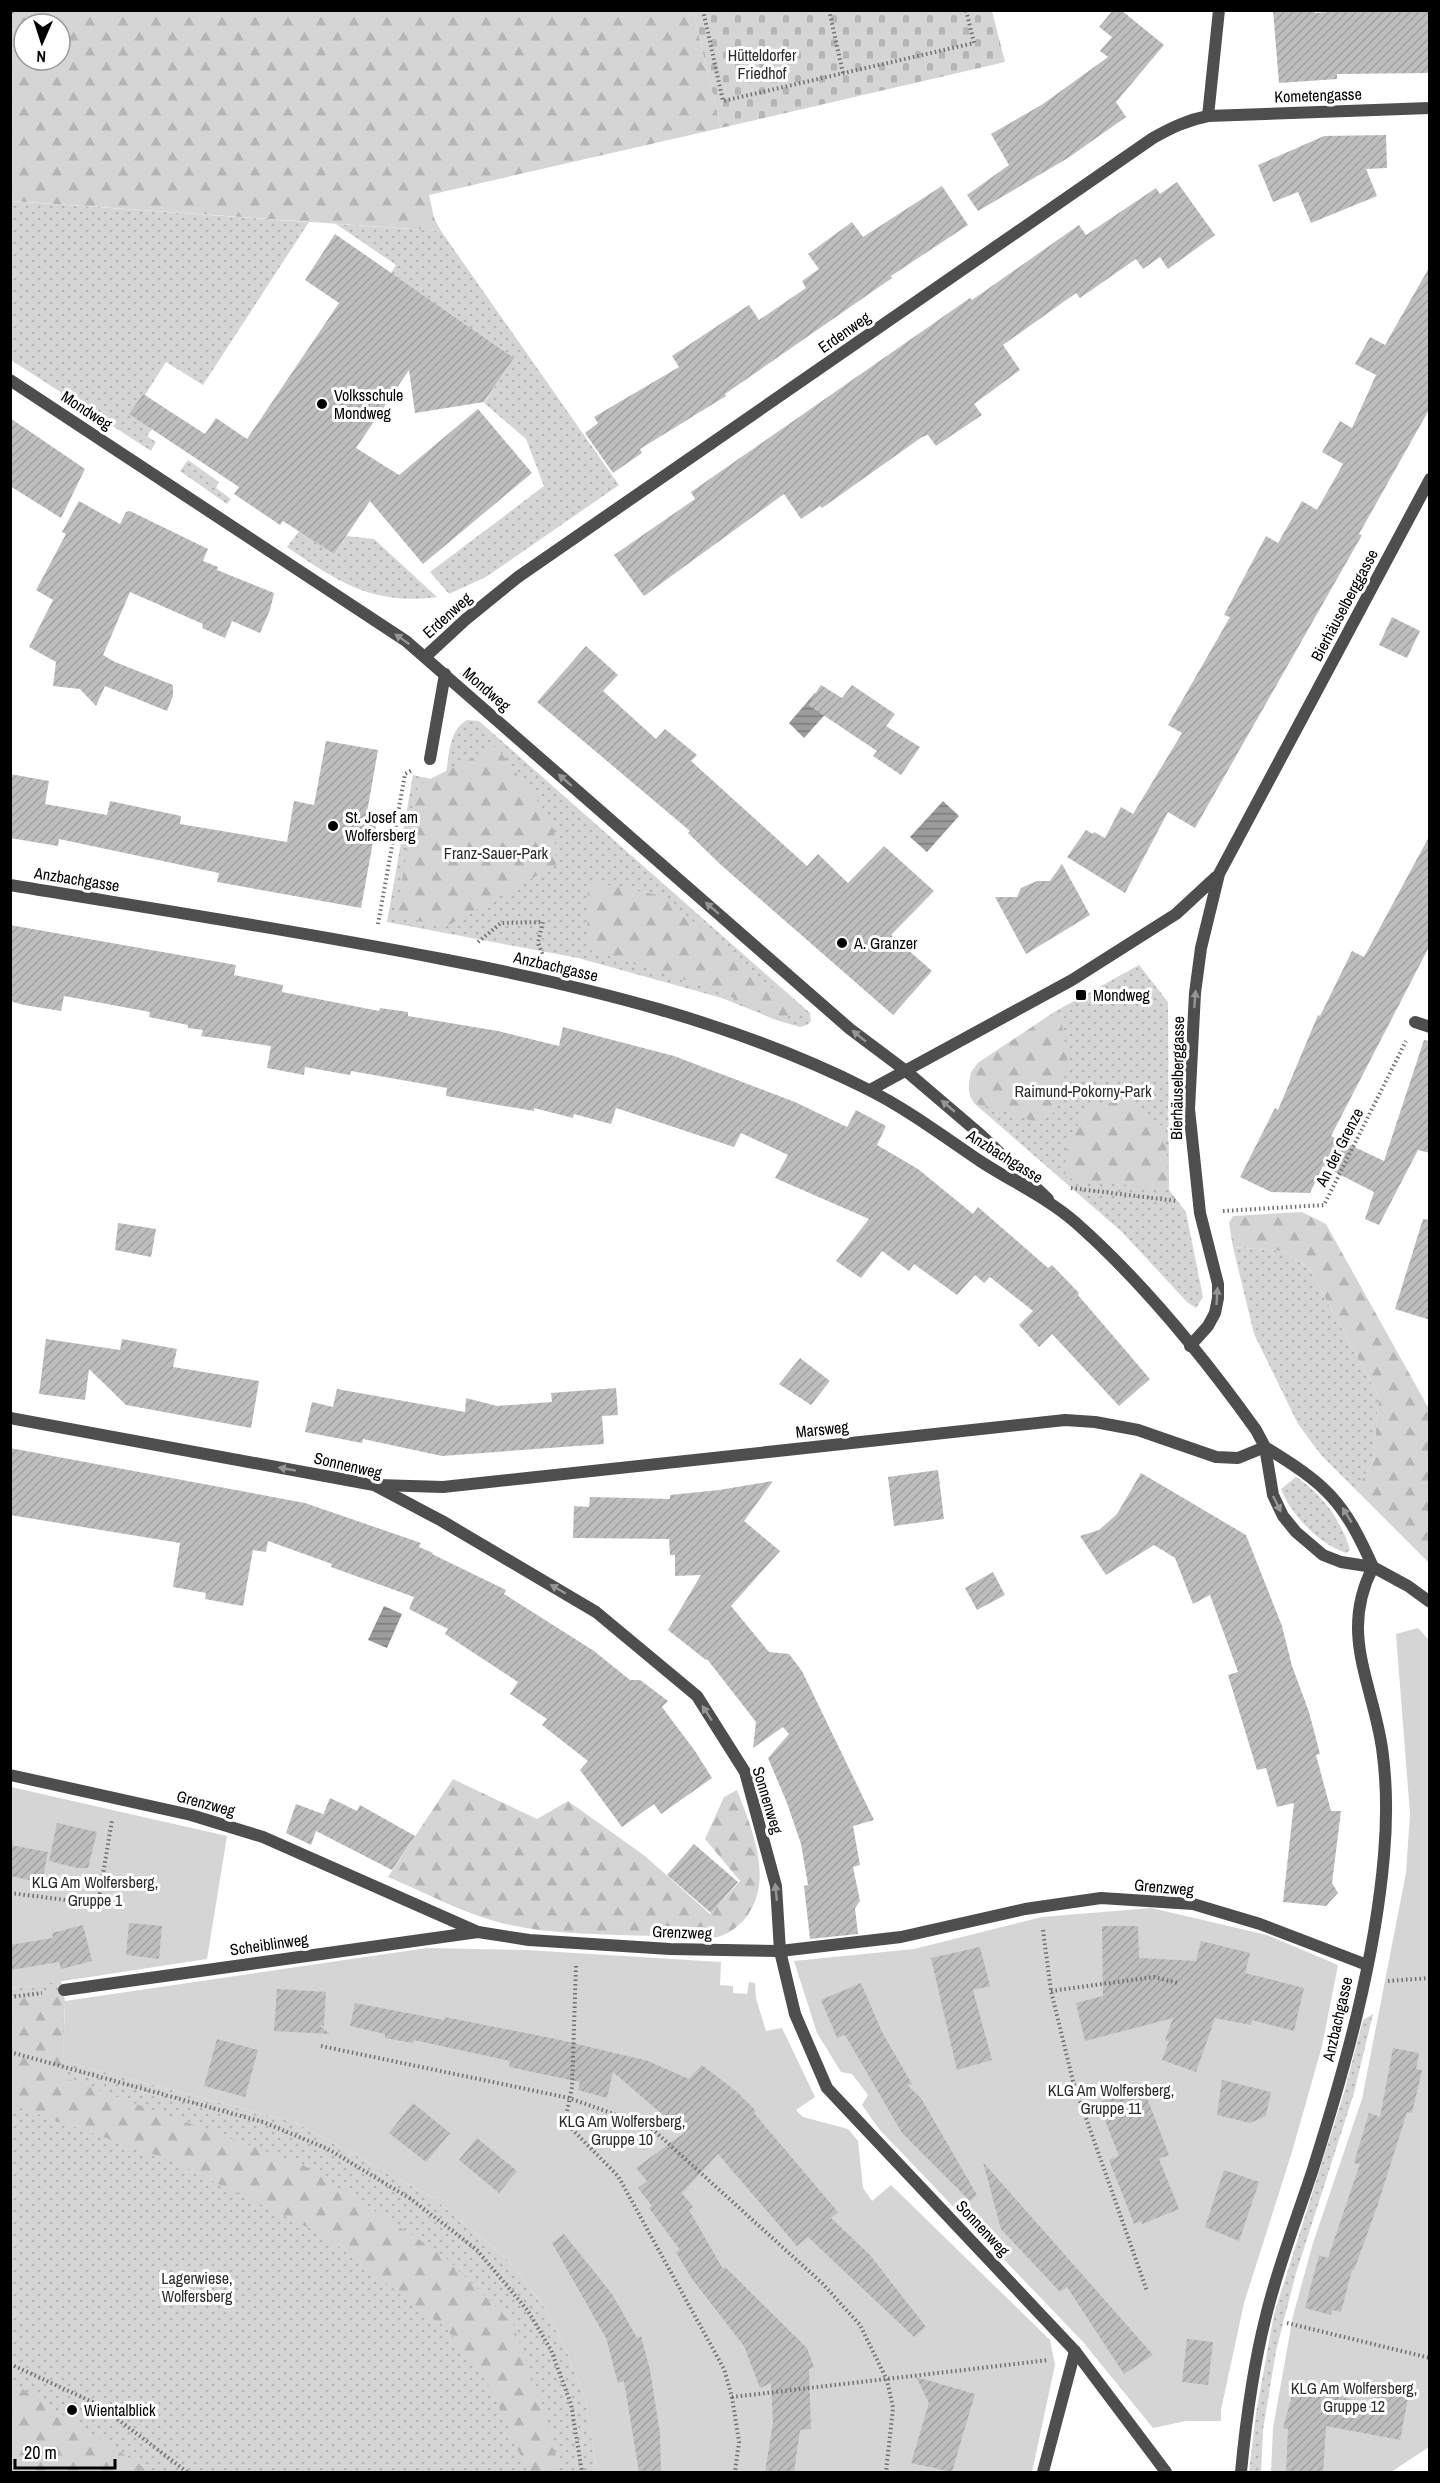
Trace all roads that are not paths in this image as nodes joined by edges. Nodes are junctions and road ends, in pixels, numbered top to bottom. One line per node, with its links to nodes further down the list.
1 (1219, 10): 3 (street)
2 (1430, 108): 3 (street, Kometengasse)
3 (1208, 116): 6 (street, Erdenweg)
4 (10, 380): 6 (street, Mondweg, one-way to 4)
5 (1430, 479): 9 (street, Bierhäuselberggasse)
6 (425, 657): 7 (street, Mondweg)
7 (445, 674): 8 (street); 13 (street, Mondweg, one-way to 7)
8 (430, 759)
9 (1219, 874): 13 (street, Bierhäuselberggasse); 16 (street, Bierhäuselberggasse, one-way to 9)
10 (10, 885): 14 (street, Anzbachgasse)
11 (1415, 1022): 12 (street)
12 (1430, 1027)
13 (906, 1071): 14 (street, Bierhäuselberggasse); 15 (street, Anzbachgasse, one-way to 13)
14 (870, 1090): 15 (street, Anzbachgasse)
15 (1052, 1203): 16 (street, Anzbachgasse)
16 (1190, 1346): 18 (street, Anzbachgasse)
17 (10, 1418): 19 (street, Sonnenweg, one-way to 17)
18 (1265, 1447): 19 (street, Marsweg); 20 (street, Anzbachgasse, one-way to 18); 20 (street, Anzbachgasse, one-way to 20)
19 (374, 1485): 24 (street, Sonnenweg, one-way to 19)
20 (1373, 1567): 21 (street); 25 (street, Anzbachgasse)
21 (1430, 1602)
22 (10, 1775): 23 (street, Grenzweg)
23 (478, 1932): 24 (street, Grenzweg); 26 (street, Scheiblinweg)
24 (780, 1951): 25 (street, Grenzweg); 27 (street, Sonnenweg)
25 (1365, 1971): 30 (street, Anzbachgasse)
26 (64, 1990)
27 (1073, 2356): 28 (street); 29 (street, Sonnenweg)
28 (1043, 2472)
29 (1166, 2472)
30 (1241, 2472)

